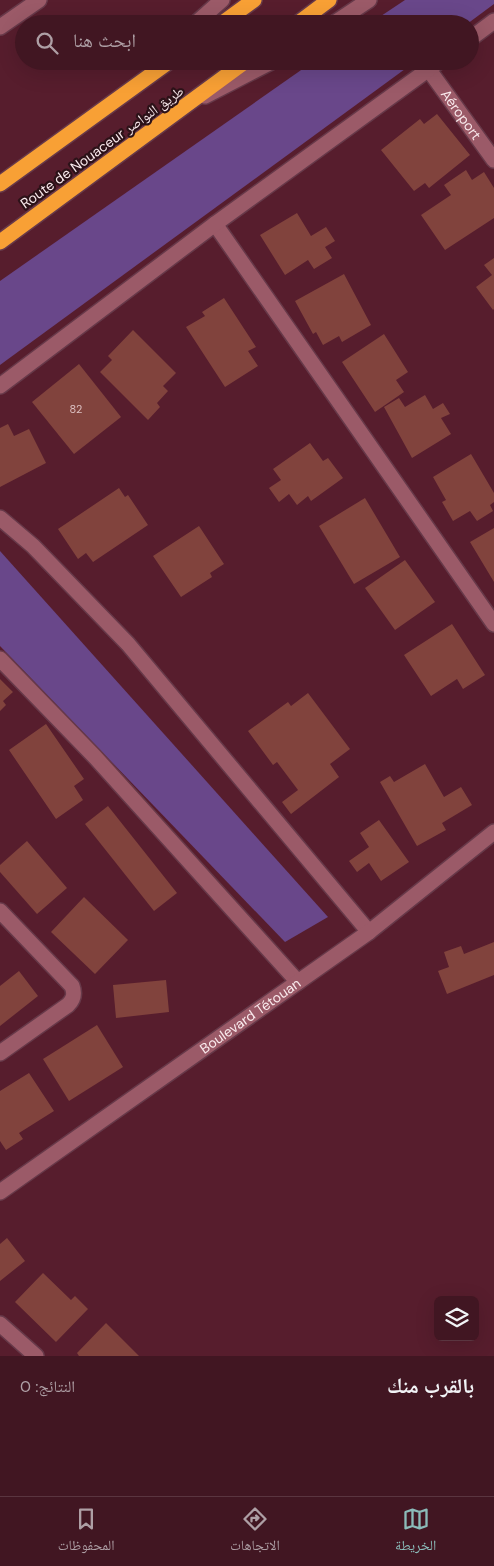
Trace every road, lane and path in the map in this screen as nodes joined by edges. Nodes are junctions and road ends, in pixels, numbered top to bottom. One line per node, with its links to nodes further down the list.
1 (39, 0): 6 (street)
2 (222, 0): 7 (street)
3 (254, 0): 8 (highway)
4 (330, 0): 9 (highway)
5 (369, 0): 10 (street)
6 (17, 15)
7 (205, 15)
8 (233, 15)
9 (309, 15)
10 (346, 15)
11 (15, 17): 13 (street)
12 (494, 21): 14 (street)
13 (0, 27)
14 (479, 32)
15 (153, 70): 22 (highway)
16 (234, 70): 20 (highway, Route de Nouaceur طريق النواصر)
17 (255, 70): 20 (street)
18 (428, 70): 23 (street)
19 (438, 70): 21 (street, Aéroport)
20 (188, 104): 24 (highway, Route de Nouaceur طريق النواصر)
21 (494, 160)
22 (0, 184)
23 (215, 224): 25 (street); 27 (street)
24 (0, 242)
25 (0, 386)
26 (0, 518): 31 (street)
27 (494, 624)
28 (0, 659): 32 (street)
29 (494, 832): 31 (street, Boulevard Tétouan)
30 (0, 911): 33 (street)
31 (369, 932): 32 (street, Boulevard Tétouan)
32 (298, 982): 34 (street, Boulevard Tétouan)
33 (0, 1053)
34 (0, 1192)
35 (0, 1324): 36 (street)
36 (36, 1356)

